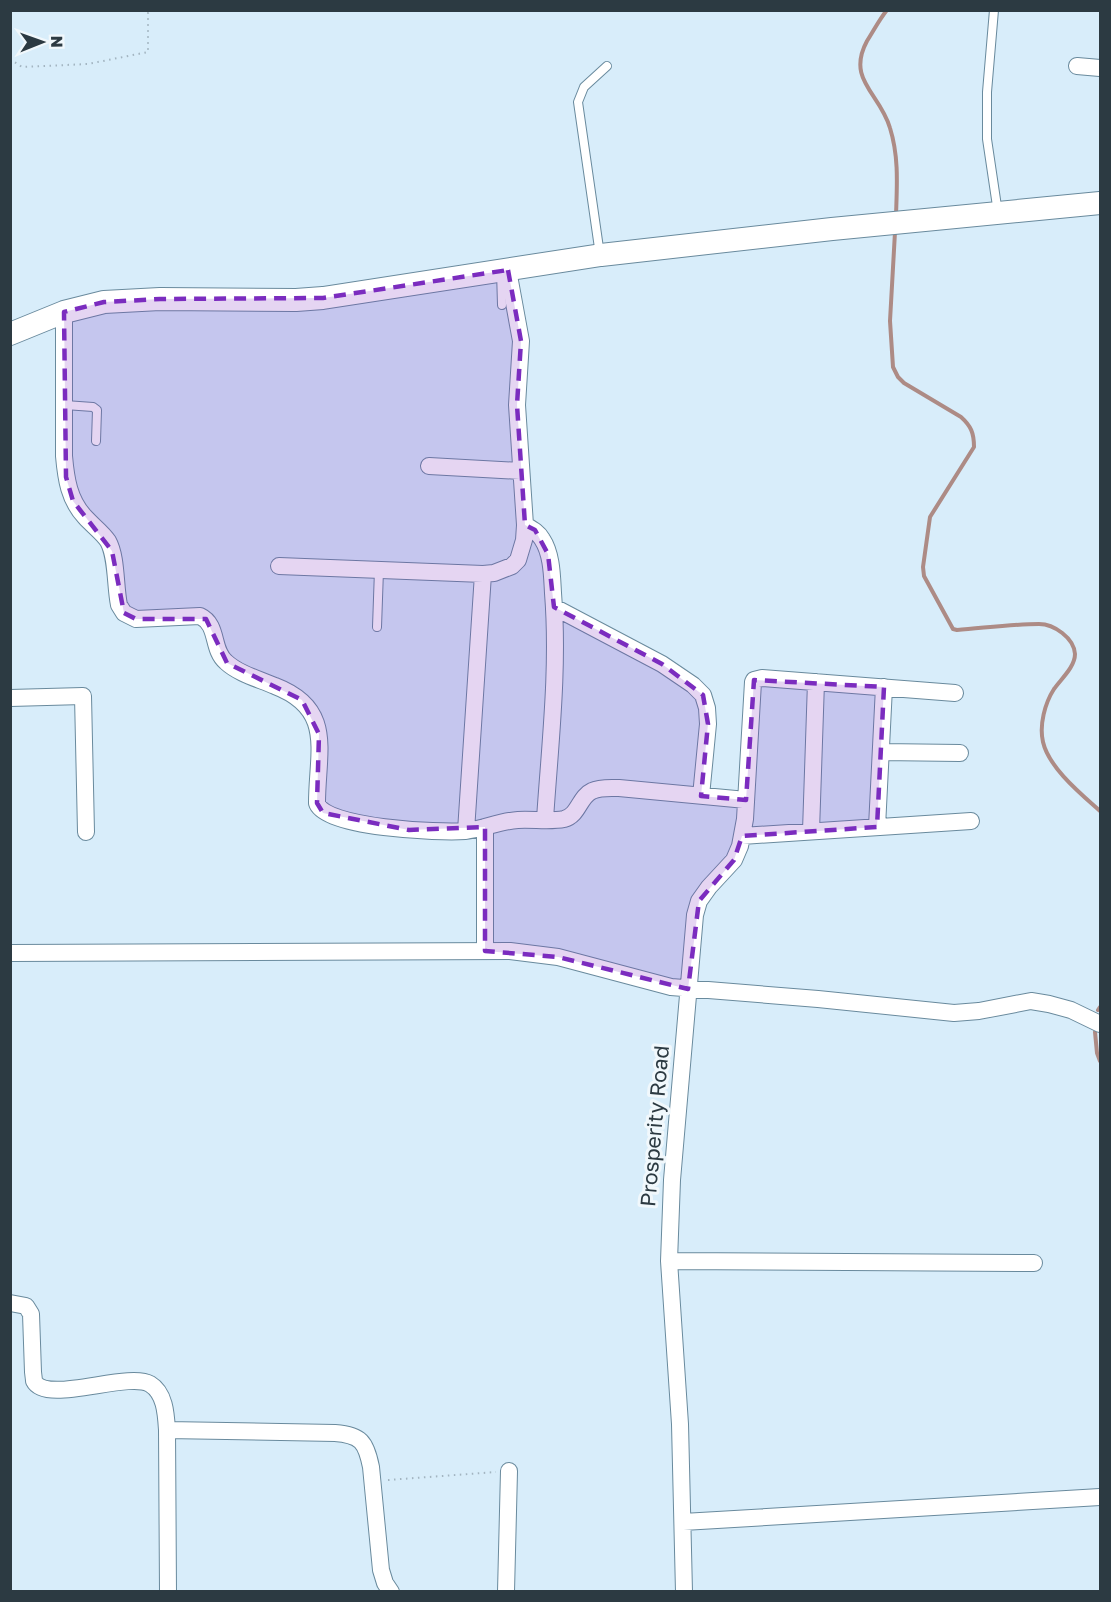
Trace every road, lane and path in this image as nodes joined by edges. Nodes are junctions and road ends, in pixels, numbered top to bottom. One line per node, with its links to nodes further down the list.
1 (152, 10): 3 (path)
2 (994, 10): 8 (lane)
3 (10, 59)
4 (607, 66): 9 (lane)
5 (1077, 66): 6 (street)
6 (1101, 68)
7 (1101, 203): 8 (street)
8 (998, 213): 9 (street)
9 (601, 255): 10 (street)
10 (505, 270): 11 (lane); 12 (street); 17 (street)
11 (502, 305)
12 (64, 312): 13 (street); 14 (street)
13 (10, 334)
14 (65, 405): 15 (lane); 36 (street)
15 (96, 441)
16 (429, 466): 17 (street)
17 (520, 471): 18 (street)
18 (525, 525): 21 (street); 22 (street)
19 (279, 566): 20 (street)
20 (379, 570): 21 (street); 23 (lane)
21 (483, 574): 36 (street)
22 (554, 608): 30 (street); 32 (street)
23 (377, 627)
24 (816, 682): 25 (street); 31 (street, Prosperity Road); 37 (street)
25 (884, 687): 26 (street); 28 (street)
26 (955, 693)
27 (10, 698): 38 (street)
28 (881, 752): 29 (street); 34 (street)
29 (960, 753)
30 (701, 796): 31 (street); 32 (street)
31 (746, 800): 39 (street, Prosperity Road)
32 (545, 819): 35 (street)
33 (971, 821): 34 (street)
34 (877, 827): 37 (street)
35 (485, 828): 36 (street); 40 (street)
36 (466, 831)
37 (811, 831): 39 (street)
38 (86, 832)
39 (742, 836): 42 (street, Prosperity Road)
40 (485, 951): 41 (street); 42 (street)
41 (10, 953)
42 (688, 989): 43 (street); 44 (street, Prosperity Road)
43 (1101, 1024)
44 (669, 1261): 45 (street); 51 (street, Prosperity Road)
45 (1034, 1263)
46 (10, 1303): 47 (street)
47 (167, 1430): 49 (street); 52 (street)
48 (509, 1471): 49 (path); 54 (street)
49 (373, 1481): 53 (street)
50 (1101, 1497): 51 (street)
51 (683, 1522): 55 (street, Prosperity Road)
52 (168, 1592)
53 (391, 1592)
54 (506, 1592)
55 (684, 1592)

